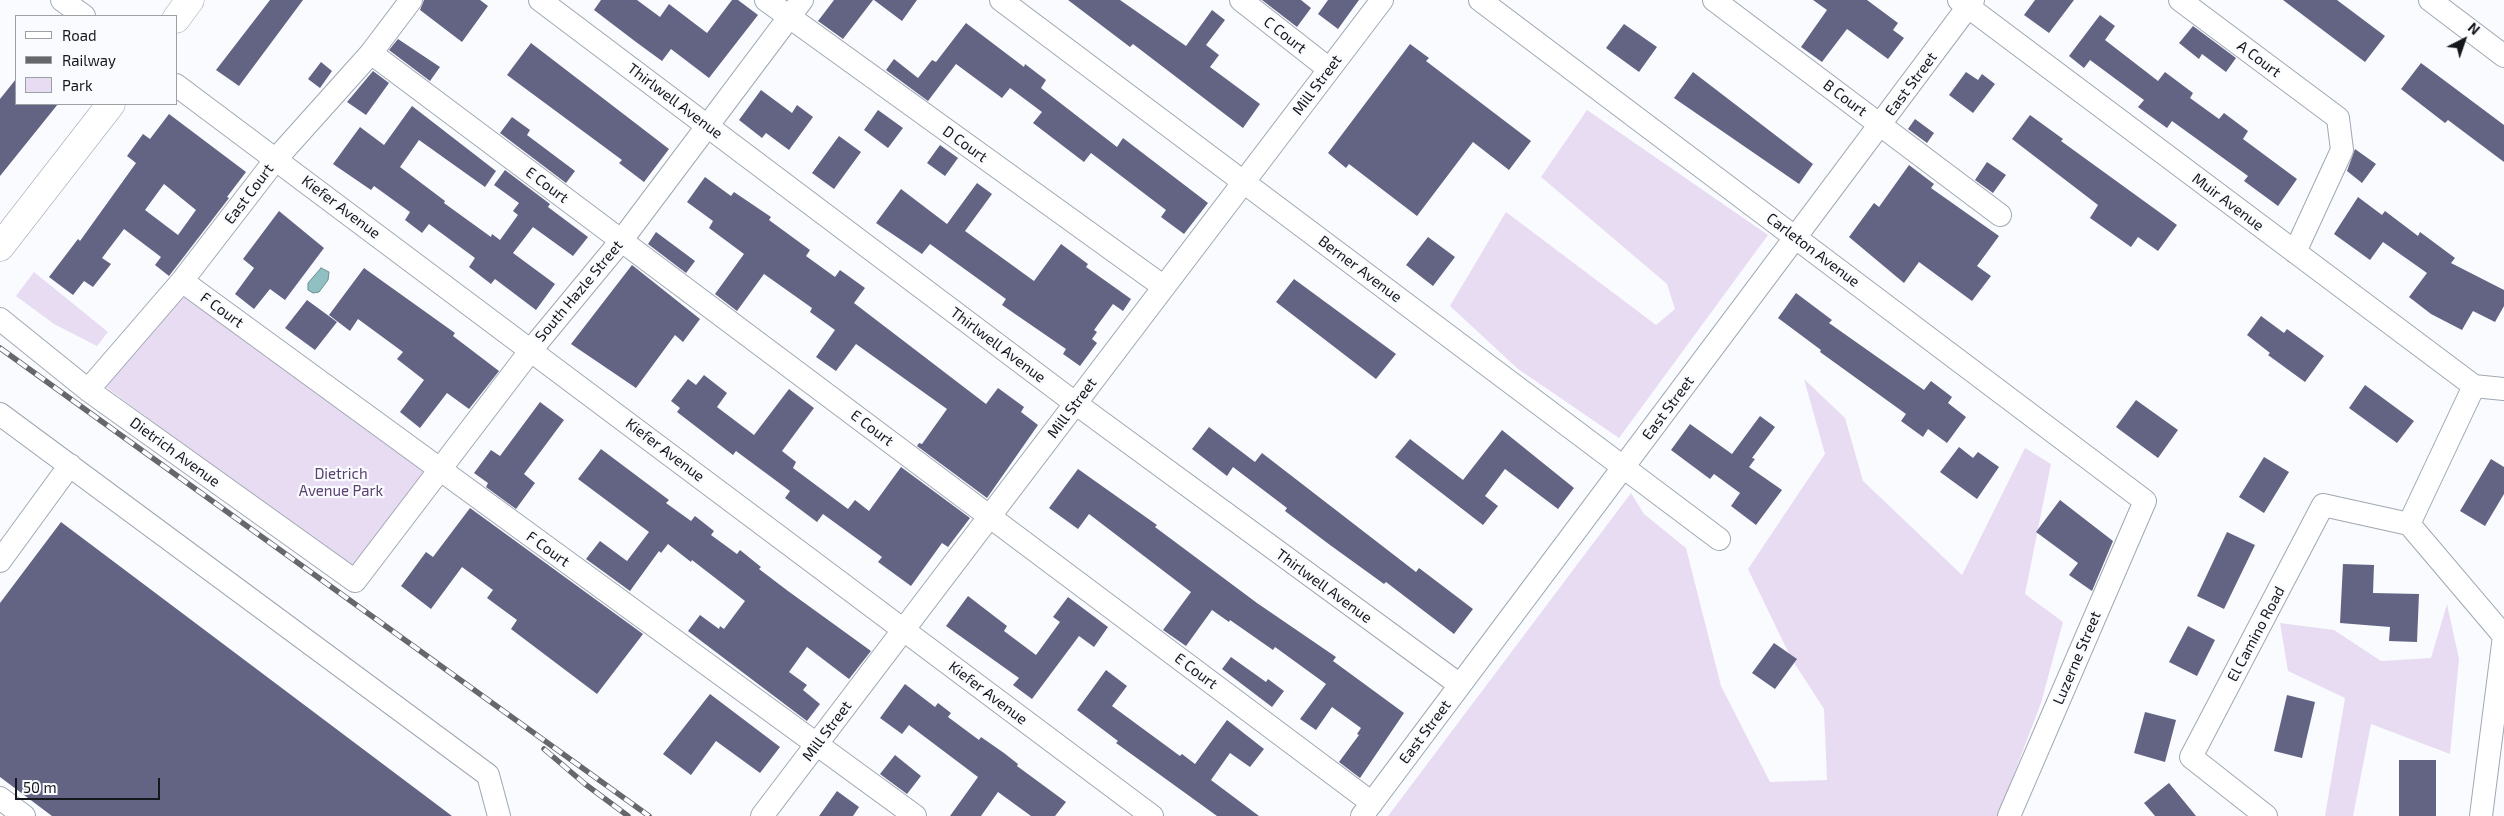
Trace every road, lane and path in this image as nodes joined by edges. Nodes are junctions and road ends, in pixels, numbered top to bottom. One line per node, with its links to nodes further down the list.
1 (62, 0): 15 (street)
2 (190, 0): 16 (main road)
3 (411, 0): 17 (street, East Court)
4 (540, 0): 22 (street, Thirlwell Avenue)
5 (766, 0): 14 (street, D Court)
6 (1001, 0): 25 (street, Berner Avenue)
7 (1241, 0): 19 (street, C Court)
8 (1382, 0): 19 (street, Mill Street)
9 (1480, 0): 27 (street, Carleton Avenue)
10 (1714, 0): 23 (street, B Court)
11 (2180, 0): 30 (street, A Court)
12 (2430, 0): 18 (street)
13 (1967, 2): 23 (street, East Street); 30 (street, Muir Avenue)
14 (796, 9): 22 (street, South Hazle Street); 32 (street, D Court)
15 (83, 15)
16 (178, 16)
17 (371, 53): 24 (street, East Court); 28 (street, E Court)
18 (2504, 56)
19 (1329, 69): 25 (street, Mill Street)
20 (178, 86): 24 (street, Kiefer Avenue)
21 (110, 105): 29 (main road)
22 (708, 125): 28 (street, South Hazle Street); 38 (street, Thirlwell Avenue)
23 (1880, 125): 26 (street, B Court); 27 (street, East Street)
24 (276, 159): 31 (street, East Court); 34 (street, Kiefer Avenue)
25 (1244, 182): 32 (street, Mill Street); 41 (street, Berner Avenue)
26 (2000, 215)
27 (1796, 237): 41 (street, East Street); 43 (street, Carleton Avenue)
28 (621, 241): 34 (street, South Hazle Street); 44 (street, E Court)
29 (0, 247)
30 (2295, 252): 35 (street, Muir Avenue)
31 (182, 281): 37 (street, East Court); 42 (street, F Court)
32 (1164, 287): 38 (street, Mill Street)
33 (0, 319): 37 (street, Dietrich Avenue)
34 (531, 350): 42 (street, South Hazle Street); 49 (street, Kiefer Avenue)
35 (2474, 386): 36 (street); 45 (street)
36 (2504, 389)
37 (88, 390): 48 (street, Dietrich Avenue)
38 (1075, 404): 44 (street, Mill Street); 50 (street, Thirlwell Avenue)
39 (0, 414): 40 (street)
40 (70, 464): 47 (street); 55 (street)
41 (1623, 468): 46 (street, Berner Avenue); 50 (street, East Street)
42 (438, 469): 48 (street, South Hazle Street); 51 (street, F Court)
43 (2145, 501): 59 (street, Luzerne Street)
44 (990, 516): 49 (street, Mill Street); 53 (street, E Court)
45 (2409, 524): 60 (street, El Camino Road); 61 (street)
46 (1718, 539)
47 (0, 561)
48 (355, 581)
49 (904, 630): 51 (street, Mill Street); 58 (street, Kiefer Avenue)
50 (1460, 685): 53 (street, East Street)
51 (816, 745): 56 (street, Mill Street); 57 (street, F Court)
52 (0, 798): 54 (street)
53 (1367, 809)
54 (24, 816)
55 (499, 816)
56 (762, 816)
57 (915, 816)
58 (1152, 816)
59 (2009, 816)
60 (2266, 816)
61 (2481, 816)

